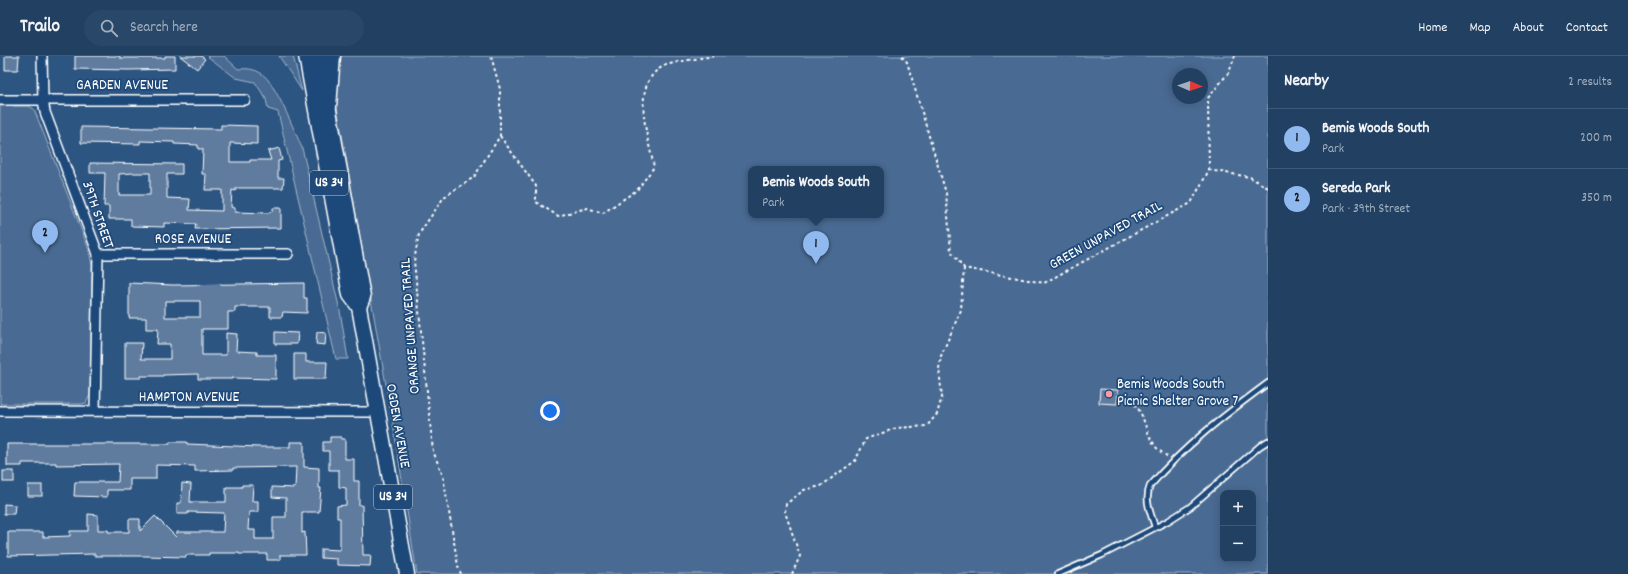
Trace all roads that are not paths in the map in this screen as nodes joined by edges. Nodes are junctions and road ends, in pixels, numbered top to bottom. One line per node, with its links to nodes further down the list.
1 (42, 56): 6 (street, 39TH STREET)
2 (306, 56): 11 (main road, OGDEN AVENUE / US 34)
3 (319, 56): 8 (main road, OGDEN AVENUE / US 34)
4 (332, 56): 8 (highway)
5 (0, 100): 6 (street, GARDEN AVENUE)
6 (43, 100): 7 (street, GARDEN AVENUE); 9 (street, 39TH STREET)
7 (244, 100)
8 (328, 106): 11 (main road, OGDEN AVENUE / US 34)
9 (98, 254): 10 (street, ROSE AVENUE); 14 (street, 39TH STREET)
10 (288, 254)
11 (359, 307): 15 (main road, OGDEN AVENUE / US 34)
12 (1268, 383): 17 (lane)
13 (0, 411): 14 (street, HAMPTON AVENUE)
14 (95, 411): 15 (street, HAMPTON AVENUE)
15 (377, 412): 18 (main road, OGDEN AVENUE / US 34)
16 (1268, 441): 17 (lane)
17 (1155, 527): 19 (lane)
18 (407, 574)
19 (1058, 574)

